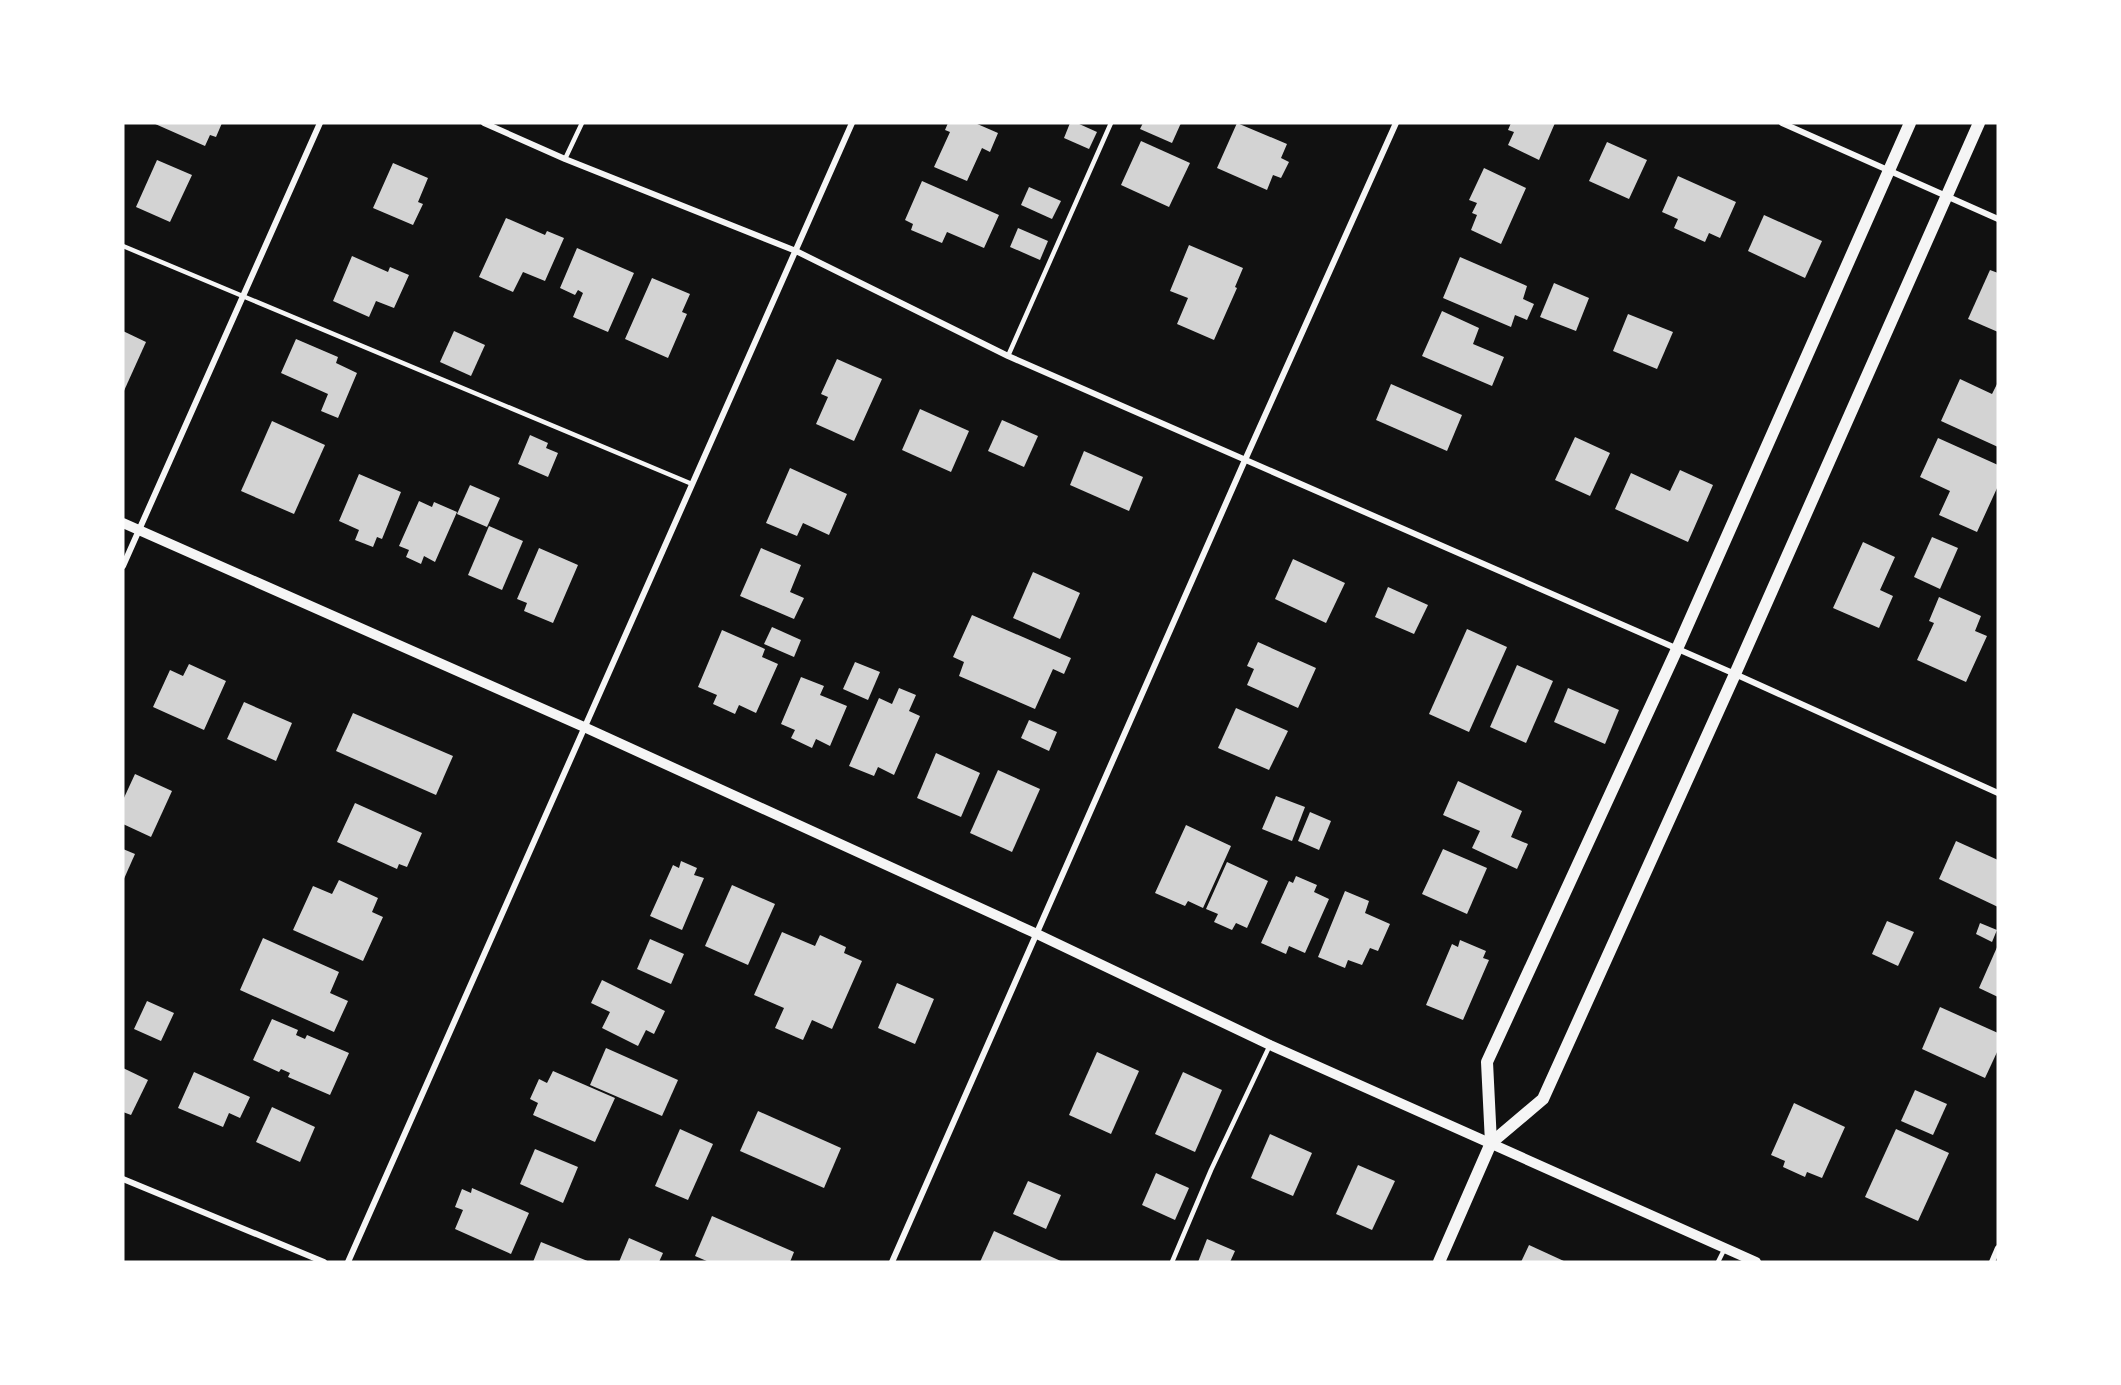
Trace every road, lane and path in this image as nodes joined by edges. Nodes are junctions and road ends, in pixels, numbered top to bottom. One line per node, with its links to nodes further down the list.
1 (320, 123): 16 (street)
2 (484, 123): 10 (street)
3 (582, 123): 10 (lane)
4 (852, 123): 15 (street)
5 (1111, 123): 17 (lane)
6 (1396, 123): 18 (street)
7 (1782, 123): 11 (street)
8 (1910, 123): 11 (main road)
9 (1979, 123): 12 (main road)
10 (566, 159): 15 (street)
11 (1889, 171): 12 (street); 23 (main road)
12 (1946, 196): 13 (street); 24 (main road)
13 (1998, 219)
14 (123, 246): 16 (lane)
15 (796, 251): 17 (street); 19 (street)
16 (243, 298): 19 (lane); 21 (street)
17 (1008, 356): 18 (street)
18 (1245, 460): 23 (street); 27 (street)
19 (692, 484): 25 (street)
20 (123, 523): 21 (street)
21 (139, 530): 22 (street); 25 (street)
22 (123, 566)
23 (1677, 650): 24 (street); 29 (main road)
24 (1735, 674): 26 (street); 29 (main road)
25 (584, 727): 27 (street); 34 (street)
26 (1998, 793)
27 (1037, 934): 28 (street); 35 (street)
28 (1270, 1045): 29 (street); 36 (lane)
29 (1491, 1143): 31 (street); 37 (main road)
30 (123, 1179): 33 (street)
31 (1725, 1248): 38 (lane); 39 (street)
32 (1998, 1248): 40 (street)
33 (324, 1262)
34 (348, 1262)
35 (892, 1262)
36 (1172, 1262)
37 (1439, 1262)
38 (1719, 1262)
39 (1756, 1262)
40 (1992, 1262)

